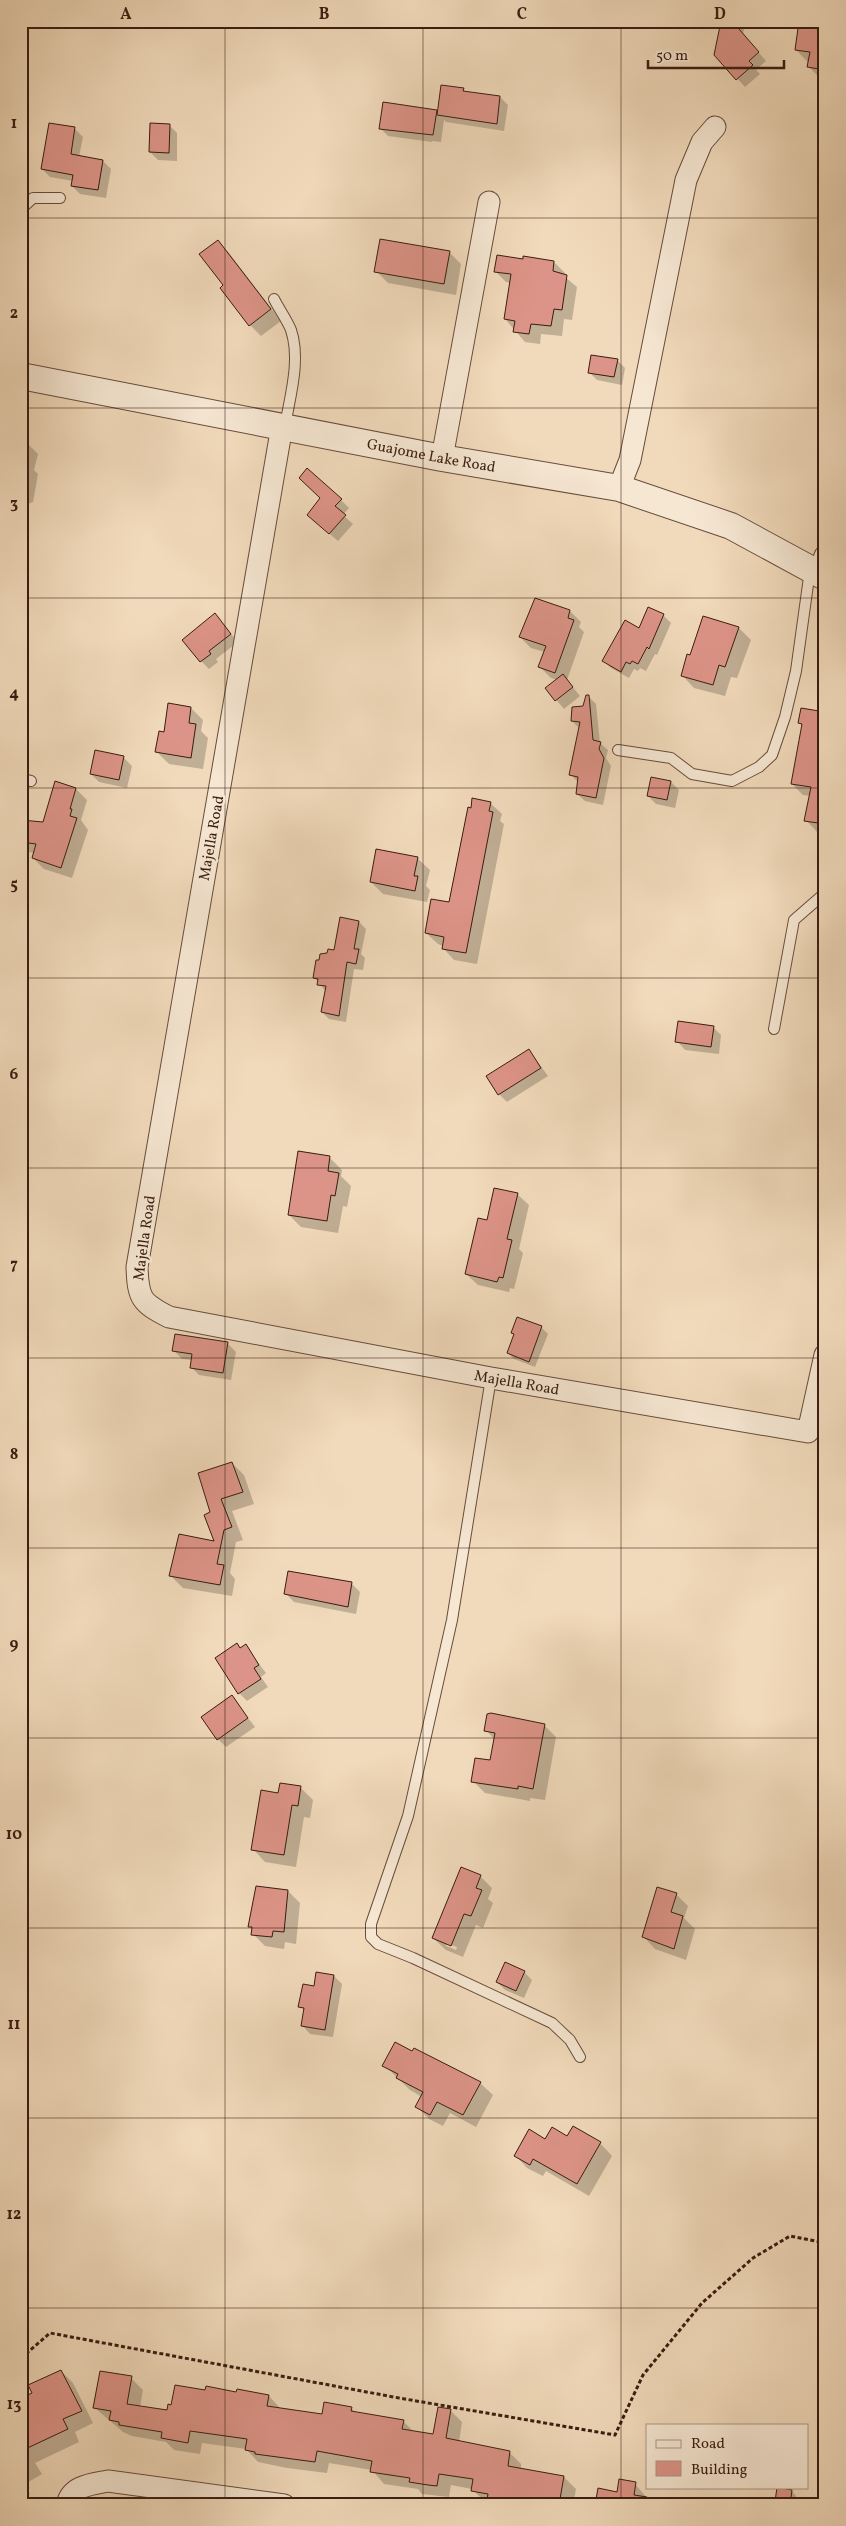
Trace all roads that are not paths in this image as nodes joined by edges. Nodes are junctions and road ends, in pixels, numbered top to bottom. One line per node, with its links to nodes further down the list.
1 (715, 127): 9 (street)
2 (60, 198): 4 (lane)
3 (489, 202): 8 (street)
4 (21, 209)
5 (274, 299): 7 (lane)
6 (21, 376): 7 (street, Guajome Lake Road)
7 (283, 426): 8 (street, Guajome Lake Road); 15 (street, Majella Road)
8 (442, 458): 9 (street, Guajome Lake Road)
9 (619, 488): 10 (street, Guajome Lake Road)
10 (820, 569): 11 (lane)
11 (618, 750)
12 (825, 893): 13 (lane)
13 (774, 1029)
14 (825, 1355): 15 (street, Majella Road)
15 (491, 1378): 16 (lane)
16 (580, 2057)
17 (67, 2505): 18 (street)
18 (284, 2505)

